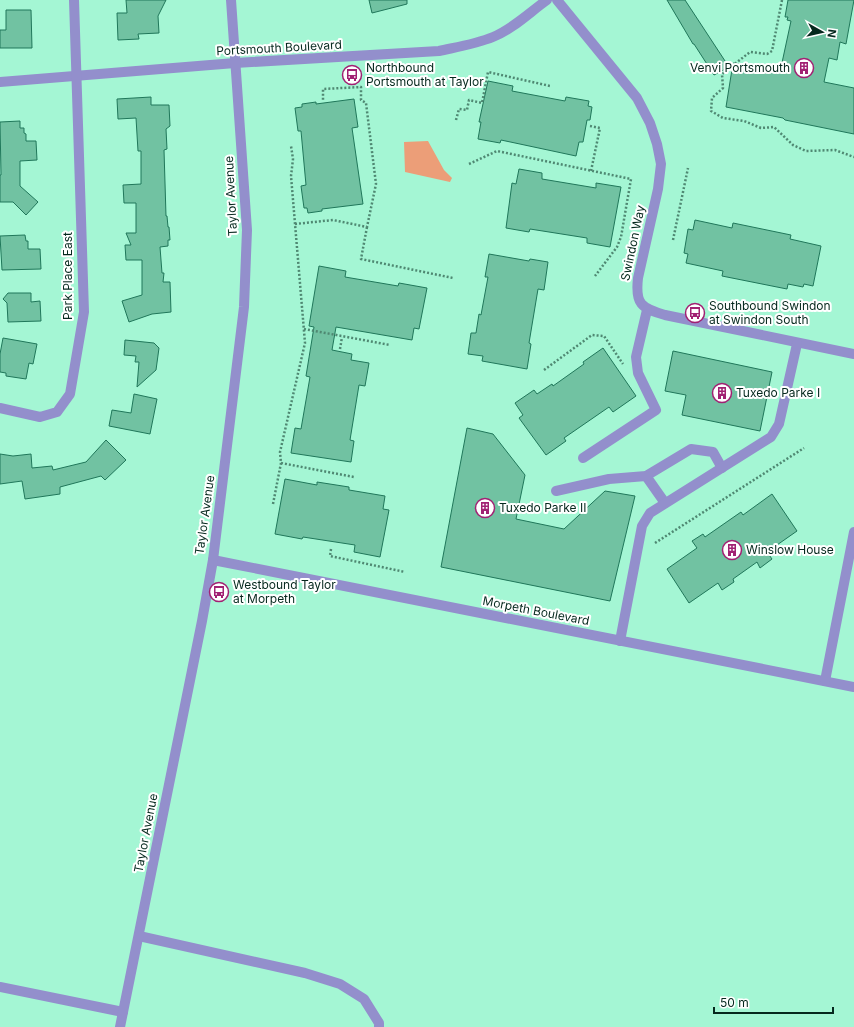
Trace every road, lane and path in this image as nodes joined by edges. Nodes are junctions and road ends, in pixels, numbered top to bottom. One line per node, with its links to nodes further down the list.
1 (74, 0): 7 (street, Park Place East)
2 (231, 0): 6 (street, Taylor Avenue)
3 (547, 0): 6 (street, Portsmouth Boulevard)
4 (557, 0): 23 (street, Swindon Way)
5 (782, 0): 14 (path)
6 (235, 63): 7 (street, Portsmouth Boulevard); 45 (street, Taylor Avenue)
7 (76, 76): 8 (street, Portsmouth Boulevard); 32 (street, Park Place East)
8 (0, 82)
9 (550, 86): 11 (path)
10 (324, 100): 19 (path)
11 (456, 120)
12 (590, 126): 17 (path)
13 (291, 146): 18 (path)
14 (854, 157)
15 (469, 164): 17 (path)
16 (688, 168): 20 (path)
17 (591, 171): 21 (path)
18 (295, 224): 19 (path); 24 (path)
19 (367, 227): 22 (path)
20 (673, 240)
21 (595, 276)
22 (453, 278)
23 (647, 310): 26 (street); 30 (street)
24 (304, 329): 25 (path); 35 (path)
25 (342, 337): 27 (path); 28 (path)
26 (797, 344): 29 (street); 36 (street)
27 (390, 345)
28 (340, 349)
29 (854, 354)
30 (637, 362): 31 (path); 34 (street)
31 (544, 370)
32 (0, 408)
33 (804, 448): 43 (path)
34 (583, 458)
35 (281, 463): 38 (path); 41 (path)
36 (722, 468): 37 (street); 40 (street)
37 (646, 476): 39 (street); 40 (street)
38 (354, 477)
39 (556, 491)
40 (665, 503): 47 (street)
41 (272, 504)
42 (854, 532): 48 (street)
43 (655, 543)
44 (331, 549): 46 (path)
45 (213, 560): 47 (street, Morpeth Boulevard); 50 (street, Taylor Avenue)
46 (405, 572)
47 (620, 641): 48 (street, Morpeth Boulevard)
48 (825, 681): 49 (street, Morpeth Boulevard)
49 (854, 687)
50 (139, 936): 52 (street, Taylor Avenue); 54 (street)
51 (0, 987): 52 (street)
52 (123, 1012): 53 (street, Taylor Avenue)
53 (120, 1027)
54 (379, 1027)

